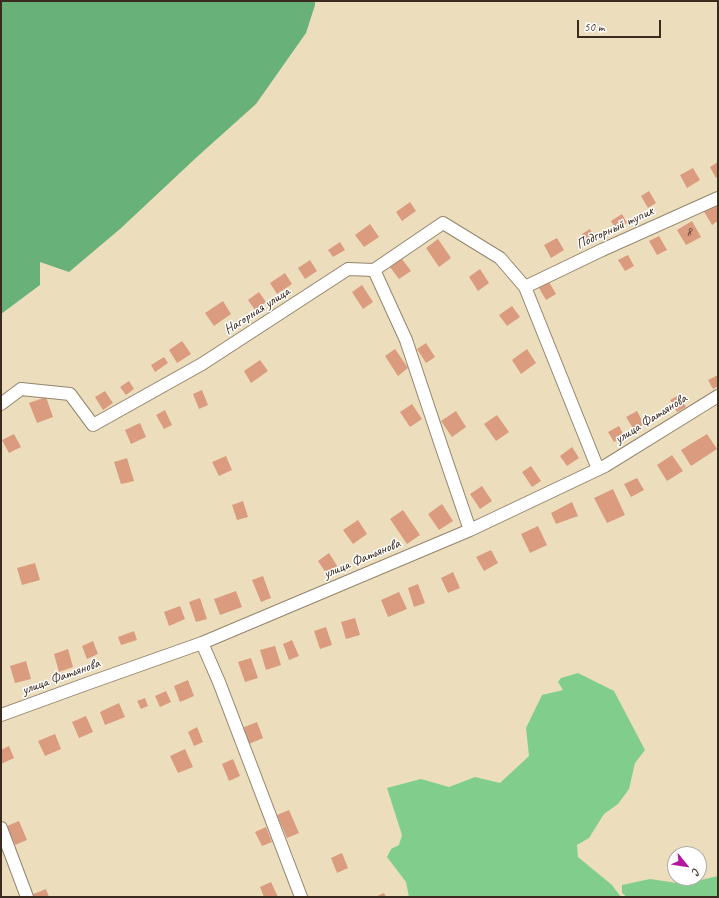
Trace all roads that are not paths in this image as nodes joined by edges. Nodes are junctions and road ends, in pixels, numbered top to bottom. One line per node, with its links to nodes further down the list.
1 (718, 198): 3 (street, Подгорный тупик)
2 (374, 270): 3 (street); 5 (street, Нагорная улица); 7 (street)
3 (525, 287): 6 (street)
4 (718, 396): 6 (street, улица Фатьянова)
5 (1, 404)
6 (598, 469): 7 (street, улица Фатьянова)
7 (470, 530): 8 (street, улица Фатьянова)
8 (202, 643): 9 (street, улица Фатьянова); 12 (street)
9 (1, 715)
10 (1, 828): 11 (street)
11 (27, 897)
12 (302, 897)

